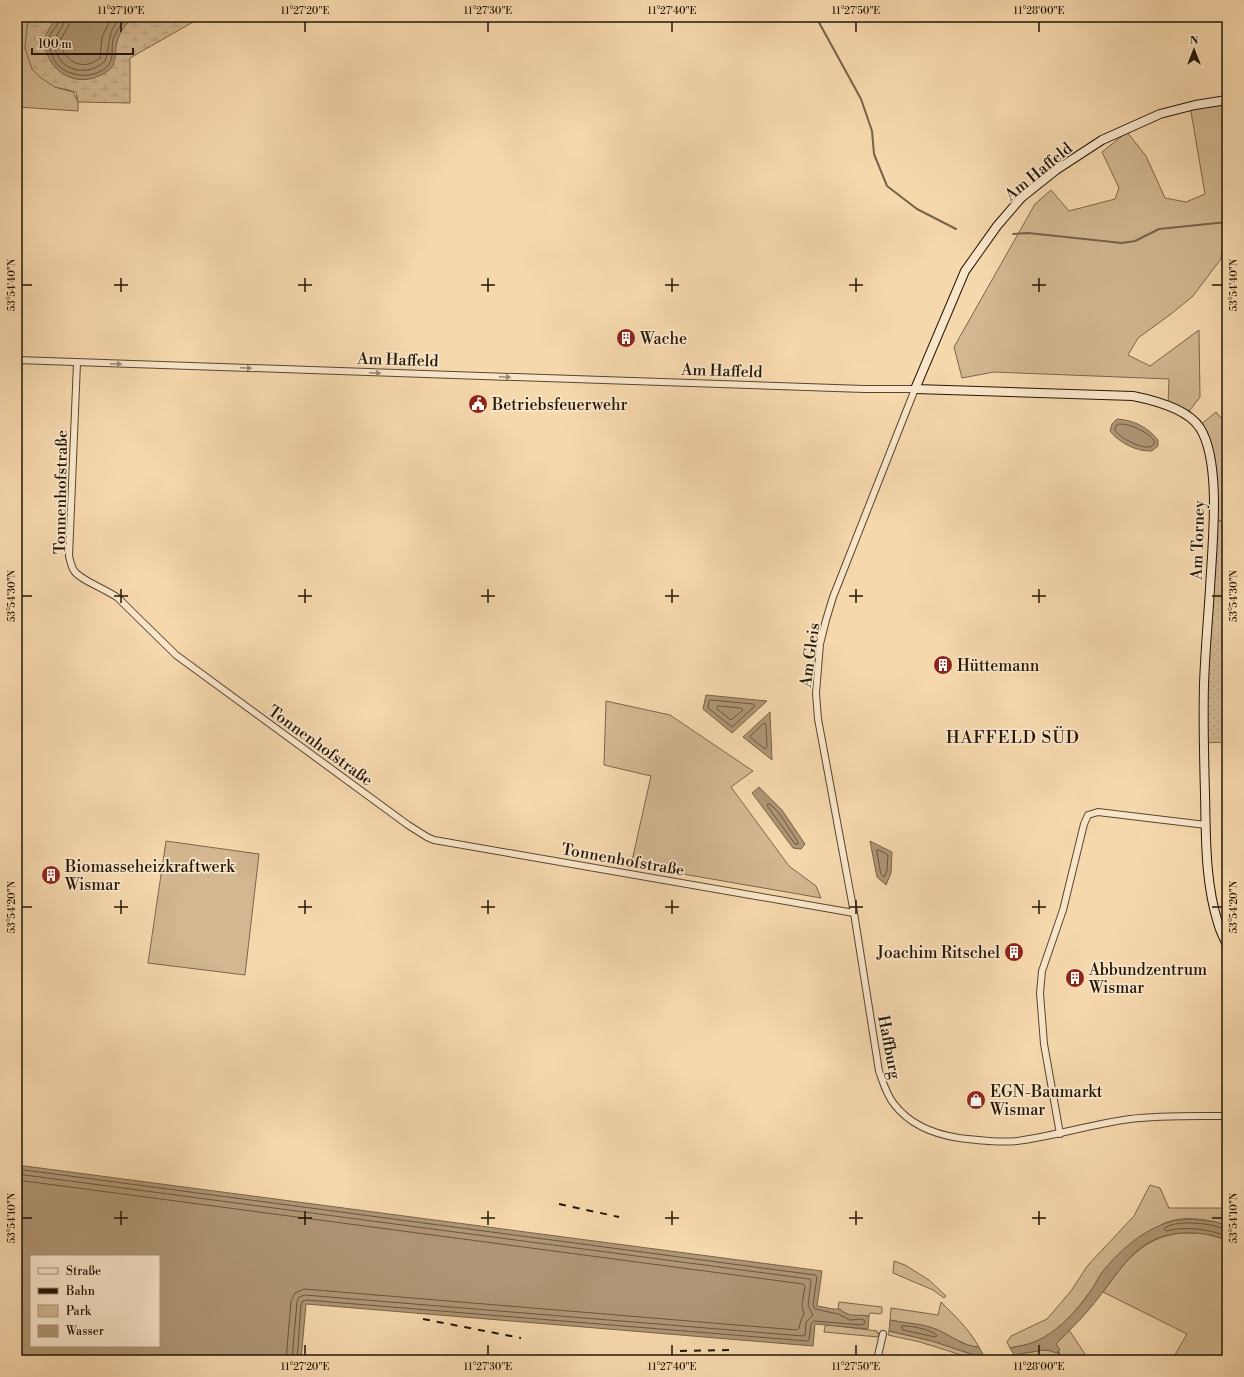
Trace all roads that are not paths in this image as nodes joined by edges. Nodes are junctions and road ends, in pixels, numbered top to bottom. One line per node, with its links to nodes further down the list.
1 (1227, 100): 4 (street, Am Haffeld)
2 (17, 360): 3 (street)
3 (77, 363): 4 (street, Am Haffeld, one-way to 4); 6 (street, Tonnenhofstraße)
4 (915, 389): 5 (street, Am Torney); 6 (street, Am Gleis)
5 (1206, 825): 7 (street, Am Torney); 9 (street)
6 (854, 913): 9 (street, Haffburg)
7 (1227, 946)
8 (1227, 1116): 9 (street, Haffburg)
9 (1060, 1134)
10 (883, 1334): 11 (street)
11 (877, 1360)

